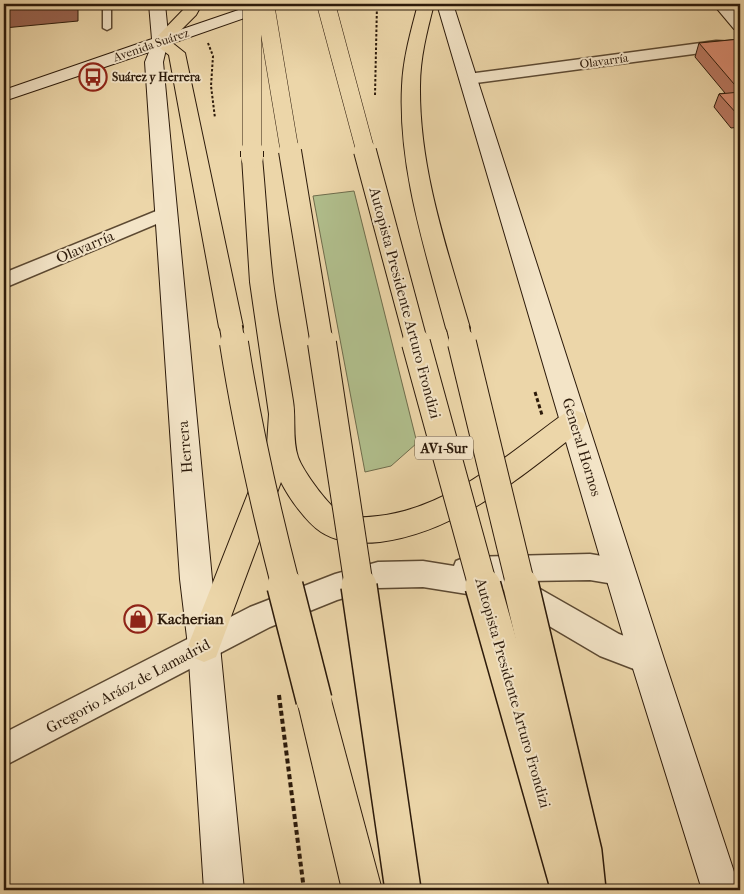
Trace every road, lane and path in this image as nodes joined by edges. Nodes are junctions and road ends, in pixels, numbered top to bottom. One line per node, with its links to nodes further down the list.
1 (107, 4): 13 (lane)
2 (157, 4): 14 (street, Herrera)
3 (194, 4): 14 (highway)
4 (252, 4): 22 (highway, bridge)
5 (265, 4): 32 (highway, bridge)
6 (270, 4): 14 (street, Avenida Suárez)
7 (326, 4): 33 (highway, Autopista Presidente Arturo Frondizi / AV1-Sur, bridge)
8 (376, 4): 17 (path)
9 (426, 4): 34 (highway, bridge)
10 (446, 4): 16 (street, General Hornos)
11 (721, 4): 12 (street)
12 (740, 26)
13 (107, 28)
14 (160, 42): 18 (street, Avenida Suárez); 19 (street, Herrera); 31 (highway, bridge)
15 (740, 46): 16 (street, Olavarría)
16 (468, 80): 21 (street, General Hornos)
17 (375, 95)
18 (4, 96)
19 (166, 213): 20 (street, Olavarría); 25 (street, Herrera)
20 (4, 281)
21 (574, 421): 22 (highway); 23 (street, General Hornos)
22 (281, 445): 25 (highway)
23 (620, 572): 24 (street, Gregorio Aráoz de Lamadrid); 26 (street, General Hornos)
24 (423, 574): 25 (street, Gregorio Aráoz de Lamadrid); 26 (street, Gregorio Aráoz de Lamadrid)
25 (204, 646): 28 (street, Gregorio Aráoz de Lamadrid); 29 (street, Herrera)
26 (647, 659): 35 (street, General Hornos)
27 (278, 687): 30 (path)
28 (4, 750)
29 (224, 890)
30 (304, 890)
31 (362, 890)
32 (403, 890)
33 (569, 890)
34 (588, 890)
35 (722, 890)

